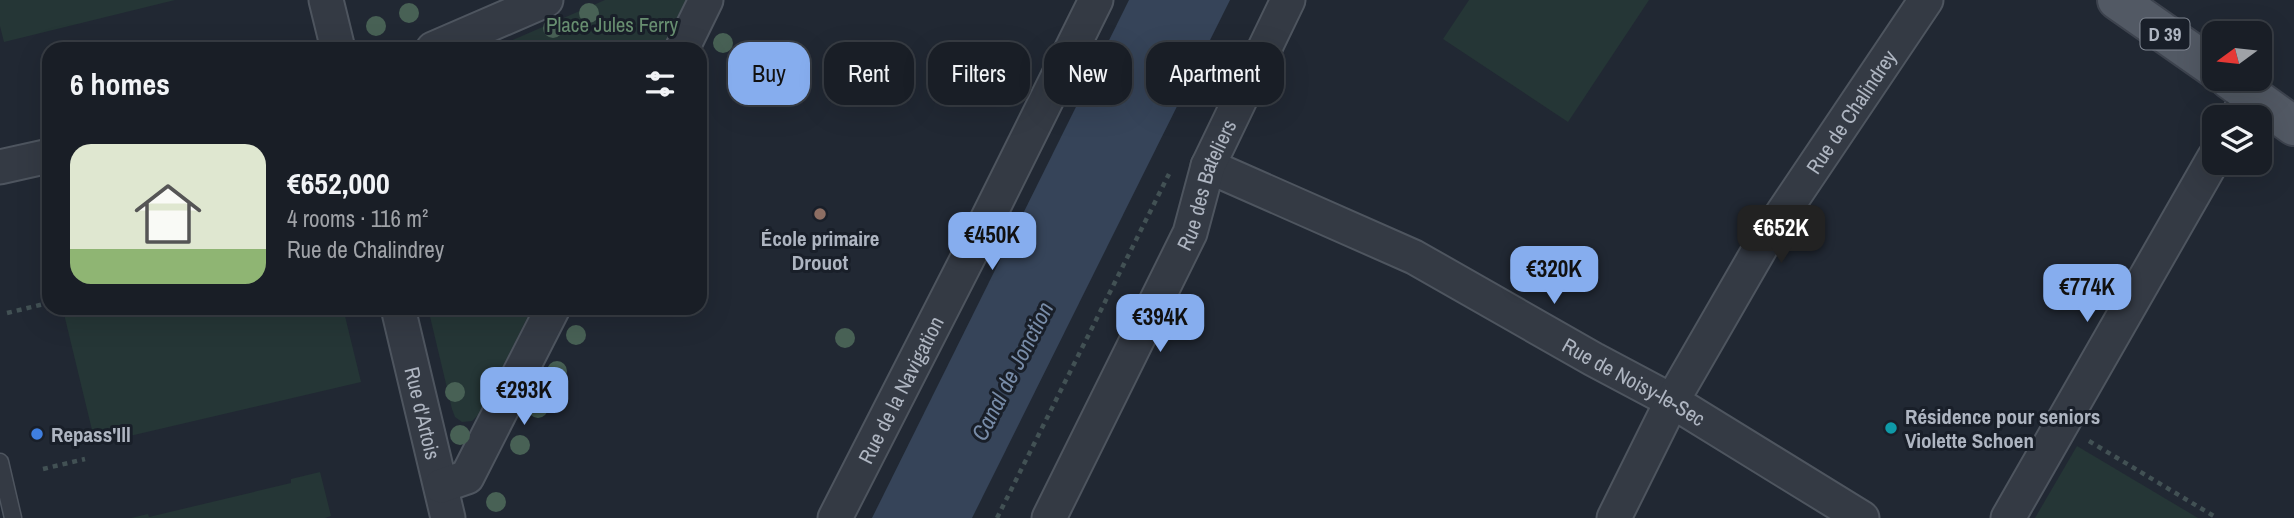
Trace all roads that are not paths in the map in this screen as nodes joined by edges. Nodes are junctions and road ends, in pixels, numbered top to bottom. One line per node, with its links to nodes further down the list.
1 (326, 0): 8 (street)
2 (546, 0): 9 (street)
3 (706, 0): 10 (street)
4 (1096, 0): 25 (street, Rue de la Navigation)
5 (1288, 0): 15 (street, Rue des Bateliers)
6 (1926, 0): 20 (street, Rue de Chalindrey)
7 (2117, 0): 11 (main road, D 39)
8 (336, 42)
9 (449, 42)
10 (685, 42)
11 (2202, 60)
12 (2239, 97): 13 (main road)
13 (2294, 126)
14 (42, 158): 16 (street)
15 (1208, 166): 20 (street, Rue de Noisy-le-Sec); 26 (street, Rue des Bateliers)
16 (0, 167)
17 (2204, 175): 29 (street)
18 (400, 315): 22 (street, Rue d'Artois)
19 (549, 315): 22 (street)
20 (1672, 401): 27 (street, Rue de Chalindrey); 28 (street, Rue de Noisy-le-Sec)
21 (0, 463): 23 (lane)
22 (441, 486): 24 (street, Rue d'Artois)
23 (13, 518)
24 (449, 518)
25 (835, 518)
26 (1049, 518)
27 (1614, 518)
28 (1862, 518)
29 (2008, 518)

